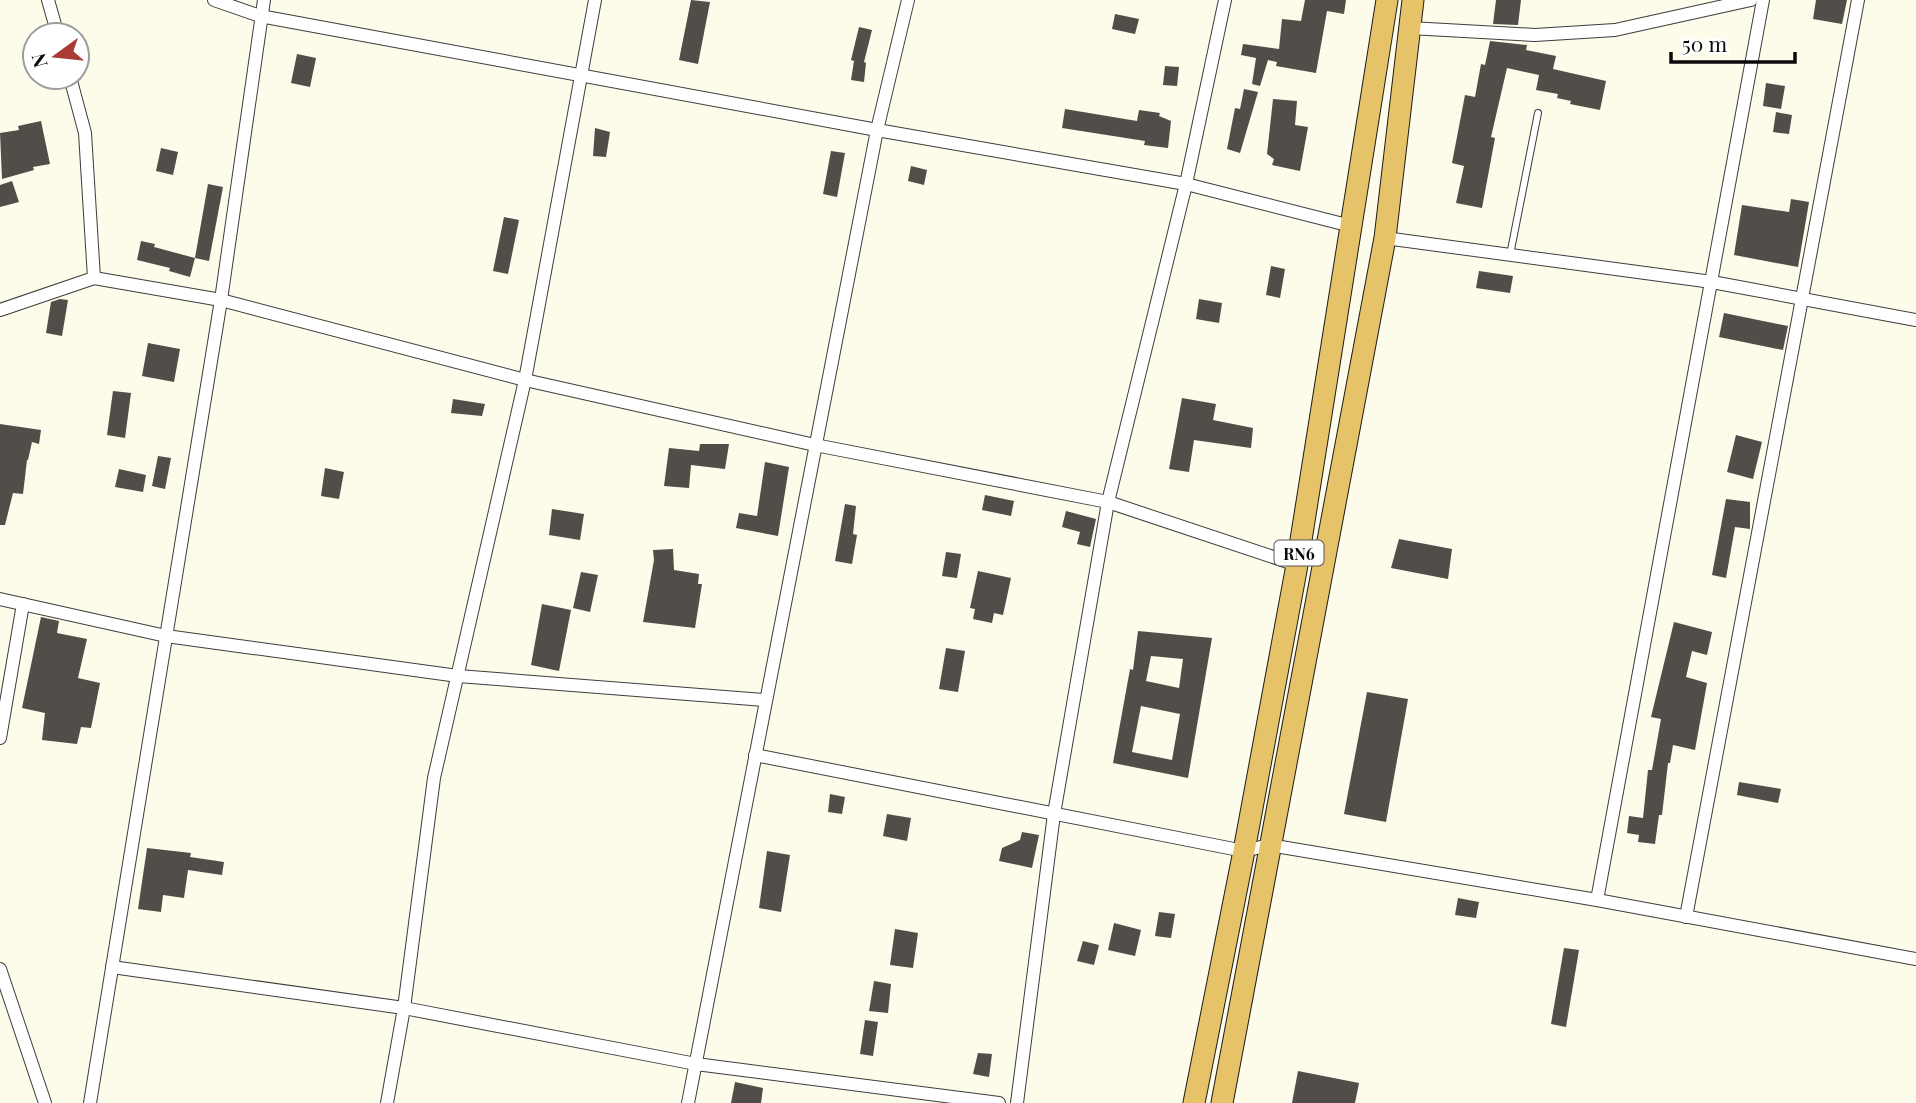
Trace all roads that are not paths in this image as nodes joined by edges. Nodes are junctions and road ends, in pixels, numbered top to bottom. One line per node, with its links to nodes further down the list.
1 (48, 0): 13 (street)
2 (214, 0): 12 (street)
3 (264, 0): 12 (street)
4 (595, 0): 15 (street)
5 (908, 0): 18 (street)
6 (1224, 0): 19 (street)
7 (1387, 0): 20 (highway, RN6)
8 (1413, 0): 14 (highway, RN6)
9 (1751, 0): 14 (street)
10 (1763, 0): 24 (street)
11 (1858, 0): 25 (street)
12 (260, 16): 15 (street); 26 (street)
13 (54, 21)
14 (1410, 28): 21 (highway, RN6)
15 (583, 75): 18 (street); 29 (street)
16 (74, 91): 23 (street)
17 (1538, 113): 22 (lane)
18 (877, 130): 19 (street); 30 (street)
19 (1186, 184): 20 (street); 31 (street)
20 (1351, 226): 32 (highway, RN6)
21 (1385, 238): 22 (street); 41 (highway, RN6)
22 (1510, 255): 24 (street)
23 (94, 278): 26 (street); 27 (street)
24 (1712, 282): 25 (street); 43 (street)
25 (1803, 299): 28 (street); 44 (street)
26 (221, 300): 29 (street); 35 (street)
27 (0, 310)
28 (1916, 320)
29 (524, 380): 30 (street); 36 (street)
30 (815, 445): 31 (street); 37 (street)
31 (1108, 502): 32 (street); 40 (street)
32 (1297, 565): 42 (highway, RN6)
33 (0, 599): 34 (street)
34 (23, 604): 35 (street); 38 (street)
35 (166, 636): 36 (street); 46 (street)
36 (458, 676): 37 (street); 48 (street)
37 (765, 700): 39 (street)
38 (0, 738)
39 (755, 754): 40 (street); 49 (street)
40 (1054, 814): 42 (street); 55 (street)
41 (1269, 845): 42 (street); 43 (street); 57 (highway, RN6)
42 (1244, 851): 56 (highway, RN6)
43 (1597, 900): 44 (street)
44 (1686, 917): 45 (street)
45 (1916, 959)
46 (112, 967): 48 (street); 51 (street)
47 (0, 969): 50 (street)
48 (404, 1008): 49 (street); 52 (street)
49 (696, 1064): 53 (street); 54 (street)
50 (45, 1103)
51 (90, 1103)
52 (387, 1103)
53 (688, 1103)
54 (999, 1103)
55 (1017, 1103)
56 (1194, 1103)
57 (1222, 1103)

